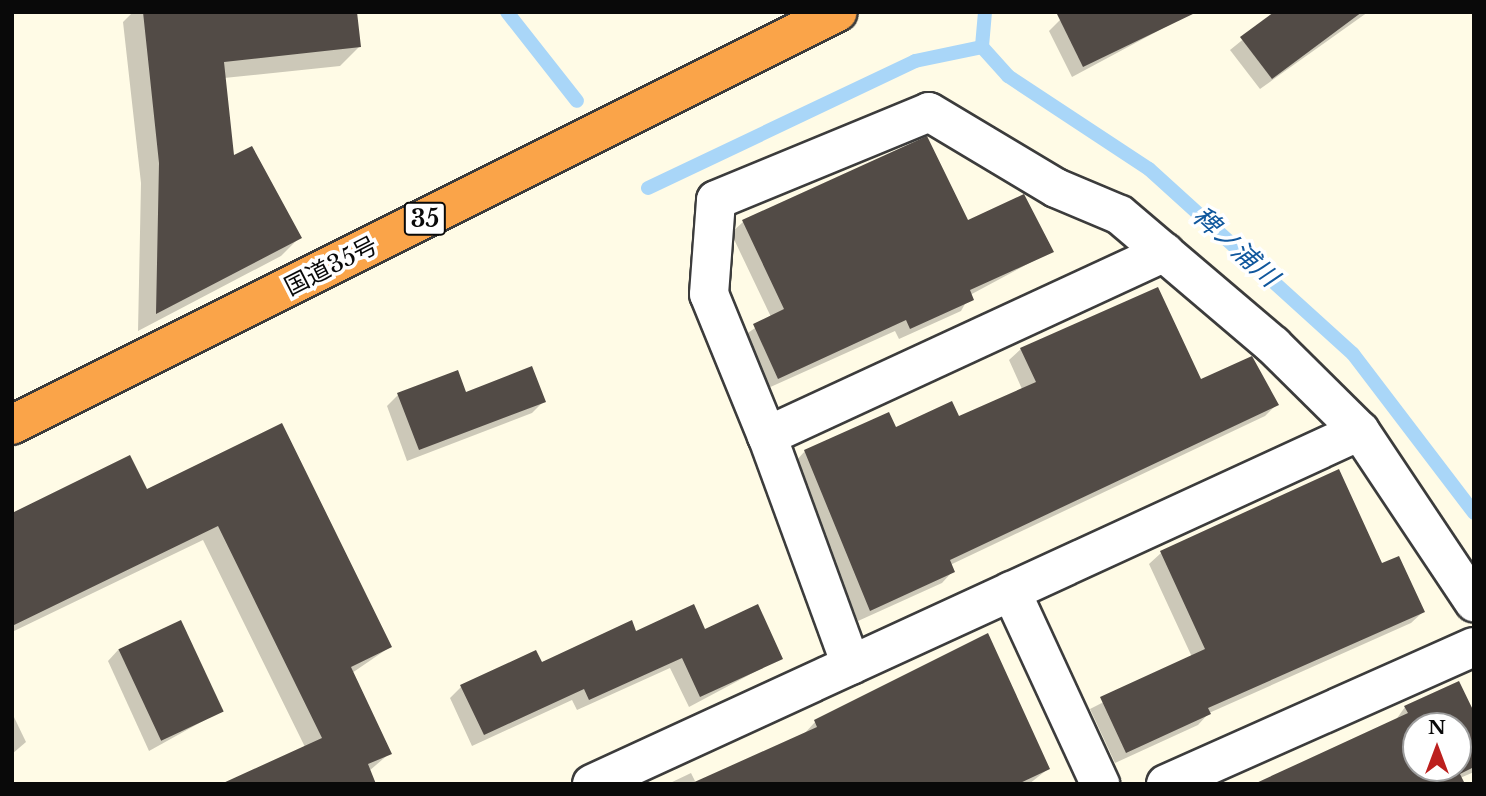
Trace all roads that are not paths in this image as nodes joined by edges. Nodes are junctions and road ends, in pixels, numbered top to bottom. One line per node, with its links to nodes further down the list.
1 (838, 12): 3 (highway, 国道35号 / 35)
2 (1165, 252): 4 (street); 5 (street); 5 (street)
3 (12, 425)
4 (1360, 431): 6 (street); 7 (street)
5 (767, 436): 9 (street)
6 (1011, 592): 9 (street); 11 (street)
7 (1474, 602)
8 (1474, 647): 12 (street)
9 (851, 665): 10 (street)
10 (592, 784)
11 (1100, 784)
12 (1166, 784)

